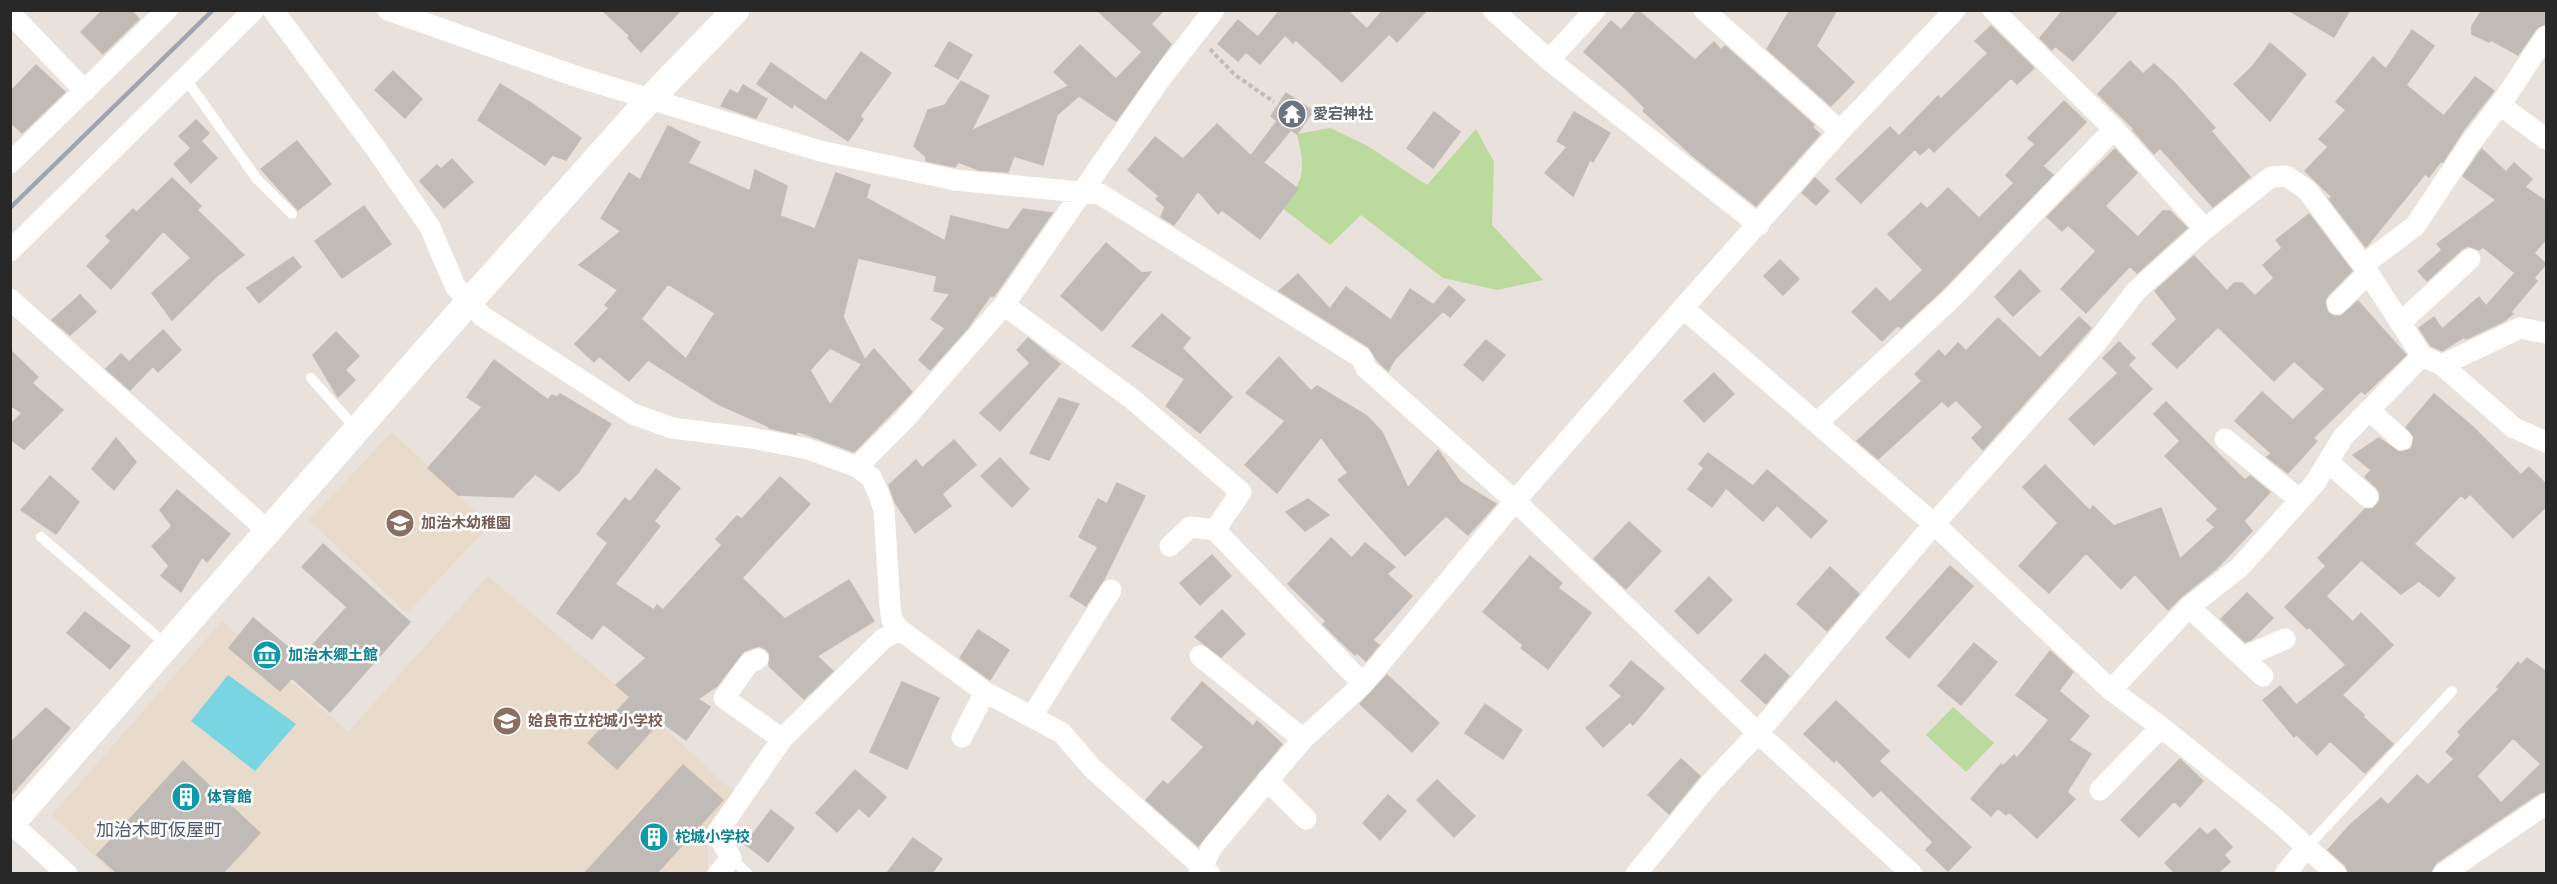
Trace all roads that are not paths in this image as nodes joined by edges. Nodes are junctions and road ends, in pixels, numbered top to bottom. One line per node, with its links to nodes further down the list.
1 (167, 10): 16 (street)
2 (254, 10): 15 (street)
3 (273, 10): 31 (street)
4 (388, 10): 17 (street)
5 (736, 10): 17 (street)
6 (1214, 10): 23 (street)
7 (1493, 10): 14 (street)
8 (1595, 10): 14 (street)
9 (1704, 10): 20 (street)
10 (1955, 10): 20 (street)
11 (1993, 10): 19 (street)
12 (10, 13): 16 (street)
13 (2547, 36): 18 (street)
14 (1549, 60): 25 (street)
15 (186, 78): 24 (lane); 27 (street)
16 (85, 91): 22 (street)
17 (650, 100): 23 (street); 31 (street)
18 (2500, 105): 21 (street); 29 (street)
19 (2114, 129): 26 (street); 41 (street)
20 (1840, 131): 25 (street)
21 (2547, 139)
22 (10, 163)
23 (1081, 192): 33 (street); 50 (street)
24 (292, 214)
25 (1759, 225): 34 (street)
26 (2205, 229): 29 (street); 51 (street)
27 (10, 251)
28 (2470, 260): 35 (street)
29 (2366, 269): 32 (street); 35 (street)
30 (10, 299): 53 (street)
31 (468, 303): 42 (street); 47 (street)
32 (2337, 304)
33 (1004, 305): 47 (street); 52 (street)
34 (1683, 308): 41 (street); 50 (street)
35 (2400, 323): 37 (street)
36 (2547, 333): 38 (street)
37 (2421, 356): 38 (street); 40 (street)
38 (2442, 365): 45 (street)
39 (311, 378): 42 (lane)
40 (2369, 410): 44 (street); 46 (street)
41 (1818, 422): 51 (street)
42 (357, 431): 53 (street)
43 (2225, 439): 49 (street)
44 (2402, 440)
45 (2547, 442)
46 (2328, 462): 48 (street); 49 (street)
47 (857, 467): 58 (street)
48 (2368, 497)
49 (2300, 500): 57 (street)
50 (1515, 501): 65 (street); 71 (street)
51 (1934, 524): 66 (street); 71 (street)
52 (1215, 530): 55 (street); 65 (street)
53 (269, 532): 60 (street)
54 (41, 537): 60 (lane)
55 (1170, 546)
56 (1111, 590): 69 (street)
57 (2189, 607): 62 (street); 66 (street)
58 (900, 630): 68 (street); 73 (street)
59 (2285, 639): 62 (street)
60 (168, 646): 79 (street)
61 (1200, 656): 74 (street)
62 (2243, 657): 64 (street)
63 (758, 659): 73 (street)
64 (2263, 676)
65 (1363, 684): 74 (street)
66 (2111, 690): 70 (street)
67 (2452, 691): 80 (lane)
68 (985, 692): 69 (street); 72 (street)
69 (1032, 716): 82 (street)
70 (2161, 727): 76 (street); 80 (street)
71 (1758, 733): 85 (street); 86 (street)
72 (962, 737)
73 (782, 739): 81 (street)
74 (1303, 739): 75 (street)
75 (1268, 780): 78 (street); 82 (street)
76 (2100, 790)
77 (2547, 804): 89 (street)
78 (1306, 819)
79 (11, 824): 83 (street)
80 (2307, 847): 87 (street); 88 (street)
81 (724, 866): 84 (lane)
82 (1204, 871)
83 (67, 873)
84 (748, 873)
85 (1636, 873)
86 (1912, 873)
87 (2285, 873)
88 (2336, 873)
89 (2444, 873)

